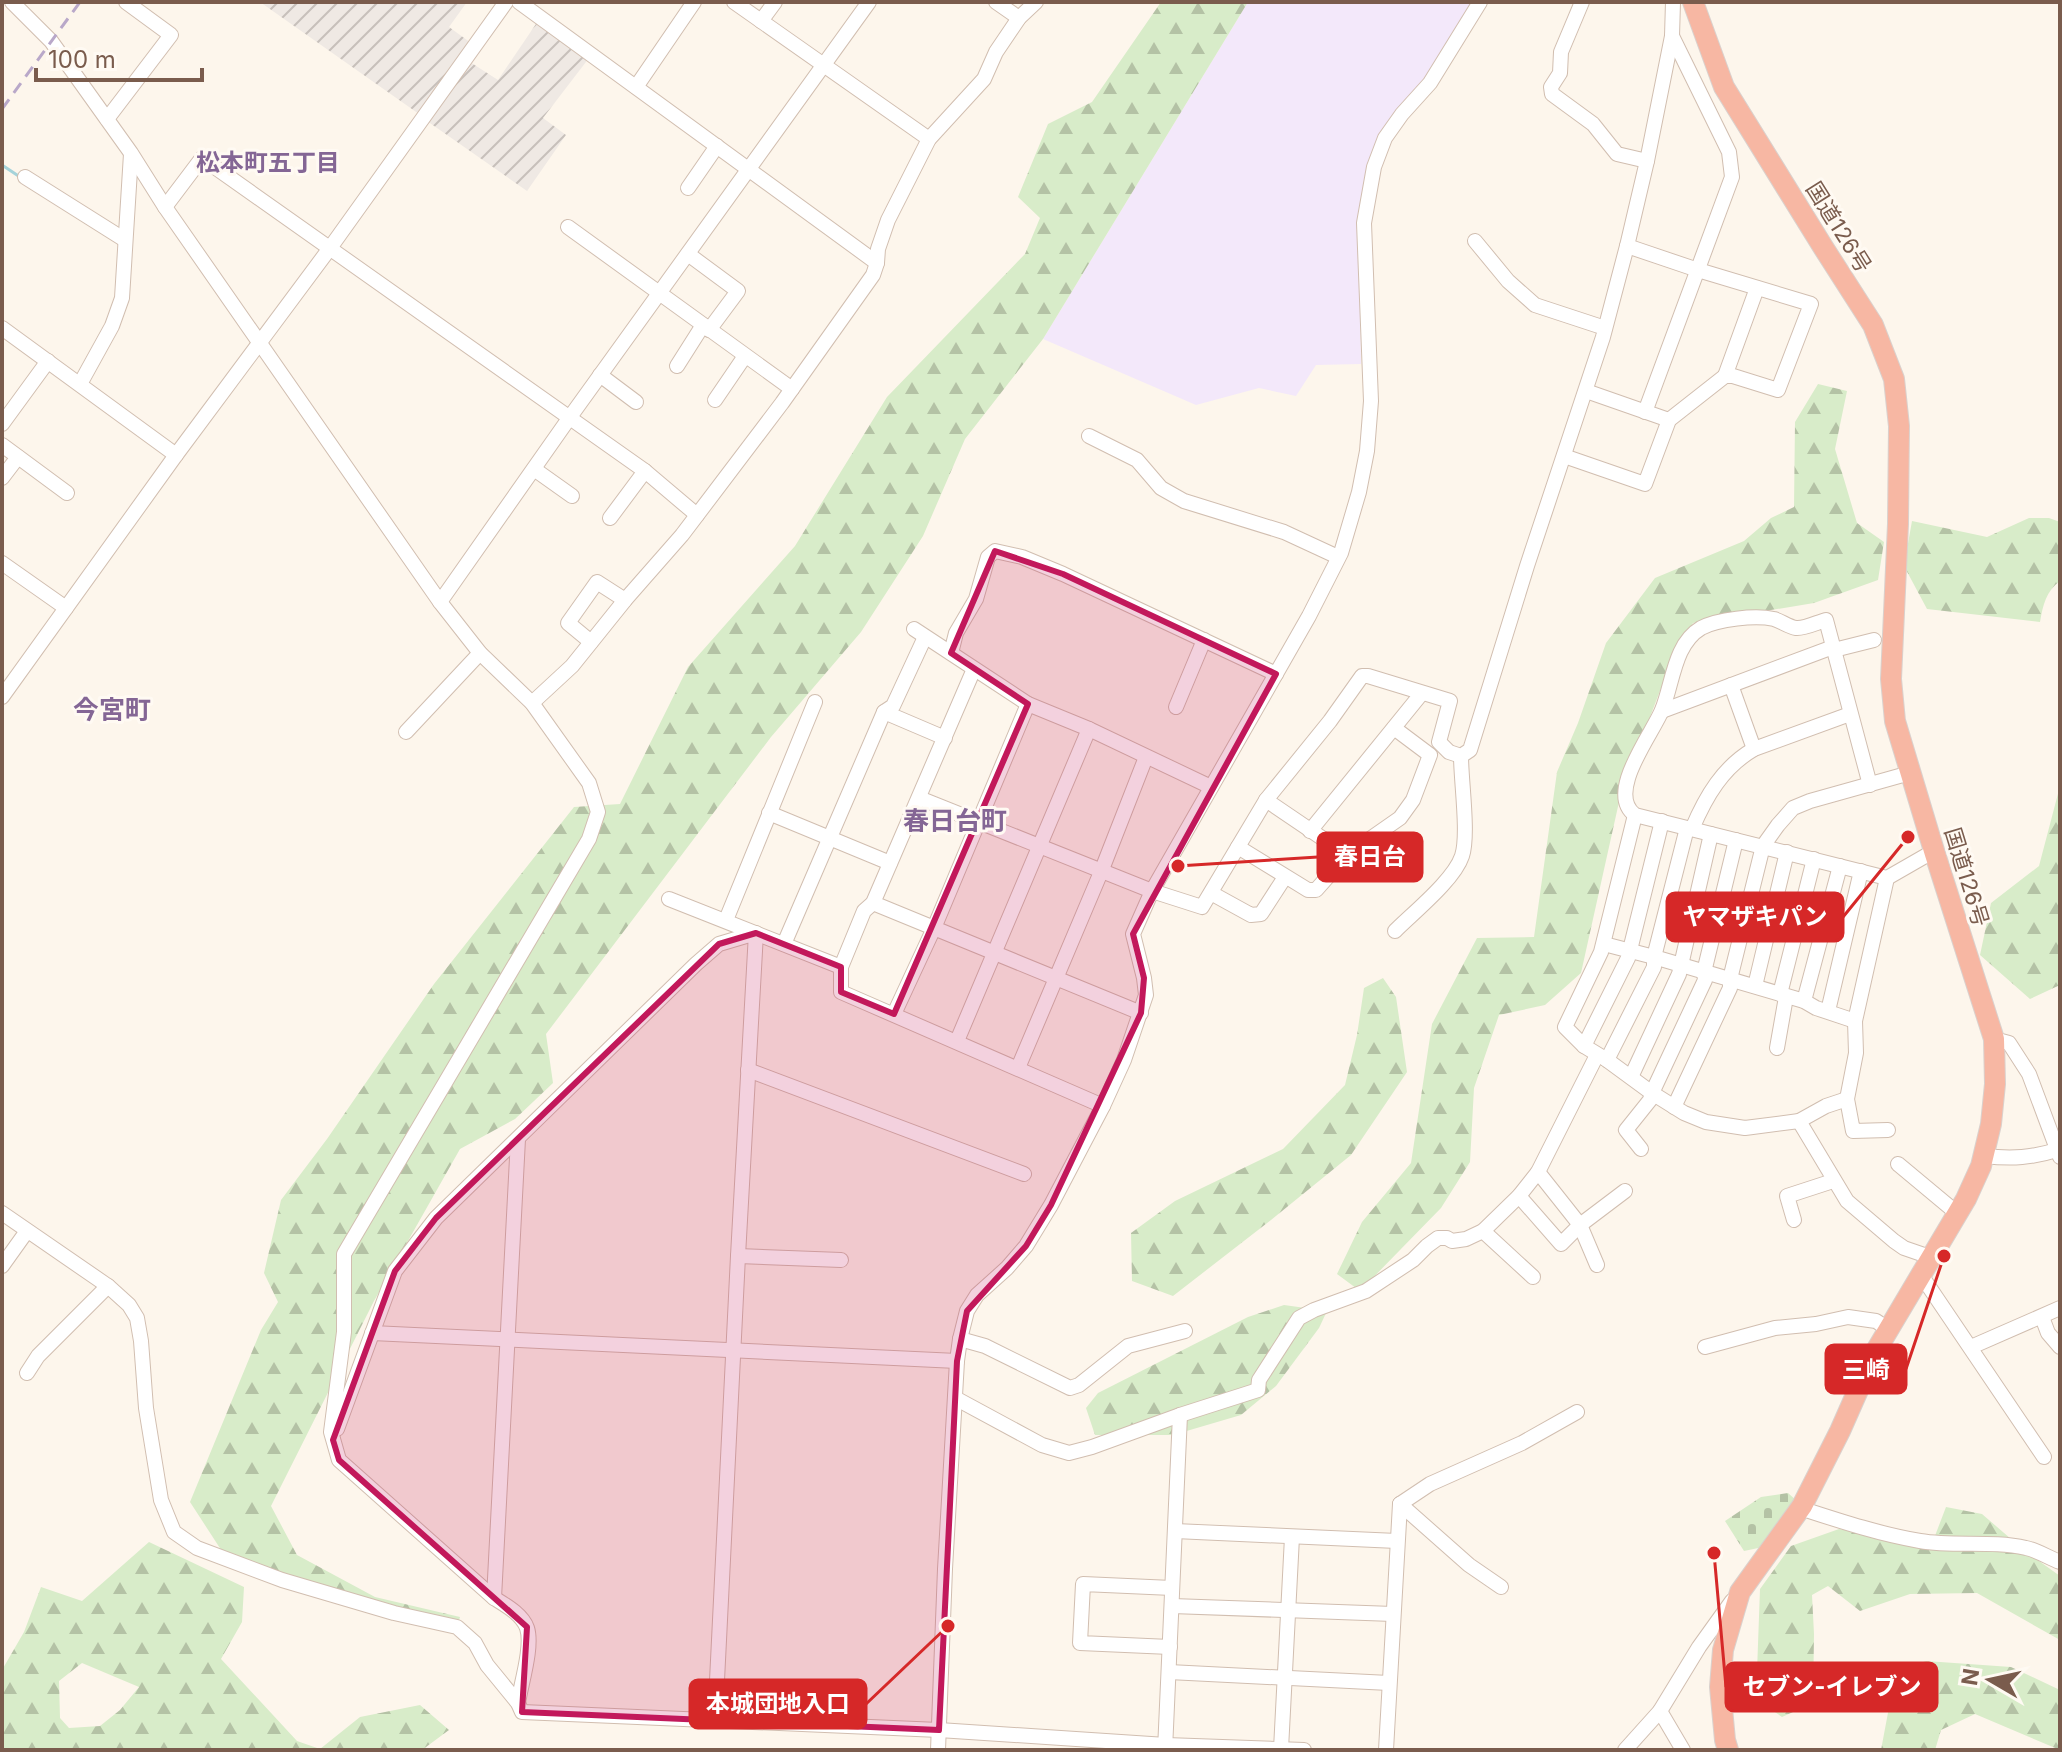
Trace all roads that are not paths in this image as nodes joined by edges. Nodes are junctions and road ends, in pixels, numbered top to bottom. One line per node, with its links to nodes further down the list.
1 (12, 2): 20 (street)
2 (126, 2): 20 (street)
3 (506, 2): 33 (street)
4 (519, 2): 19 (street)
5 (694, 2): 19 (street)
6 (734, 2): 16 (street)
7 (775, 2): 16 (street)
8 (869, 2): 18 (street)
9 (996, 2): 15 (street)
10 (1036, 2): 15 (street)
11 (1480, 2): 69 (street)
12 (1582, 2): 24 (street)
13 (1673, 2): 17 (street)
14 (1693, 2): 99 (highway, 国道126号)
15 (1019, 18): 21 (street)
16 (761, 21): 18 (street)
17 (1672, 36): 24 (street); 36 (street)
18 (824, 65): 21 (street); 25 (street)
19 (636, 87): 22 (street)
20 (107, 119): 23 (street)
21 (929, 139): 35 (street)
22 (717, 146): 25 (street); 27 (street)
23 (131, 153): 28 (street); 30 (street)
24 (1647, 161): 32 (street)
25 (749, 169): 34 (street); 35 (street)
26 (25, 177): 30 (street)
27 (688, 188)
28 (165, 207): 33 (street); 42 (street)
29 (568, 227): 38 (street)
30 (125, 240): 48 (street)
31 (1475, 241): 41 (street)
32 (1627, 246): 36 (street); 41 (street)
33 (330, 248): 42 (street); 54 (street)
34 (688, 254): 38 (street); 40 (street)
35 (877, 263): 49 (street)
36 (1698, 270): 37 (street); 53 (street)
37 (1757, 288): 47 (street); 47 (street)
38 (659, 294): 40 (street); 46 (street)
39 (2, 328): 44 (street)
40 (706, 328): 43 (street); 45 (street)
41 (1605, 328): 50 (street)
42 (260, 343): 59 (street); 72 (street)
43 (745, 356): 49 (street); 51 (street)
44 (48, 361): 48 (street); 56 (street)
45 (677, 366)
46 (600, 375): 52 (street); 54 (street)
47 (1725, 376): 55 (street)
48 (80, 384): 59 (street)
49 (792, 389): 67 (street)
50 (1586, 391): 53 (street); 60 (street)
51 (715, 400)
52 (636, 402)
53 (1645, 412): 55 (street)
54 (570, 417): 62 (street); 63 (street)
55 (1669, 420): 60 (street)
56 (2, 424)
57 (1089, 436): 69 (street)
58 (2, 445): 61 (street)
59 (176, 455): 73 (street)
60 (1564, 456): 97 (street)
61 (18, 457): 64 (street); 65 (street)
62 (534, 469): 66 (street); 72 (street)
63 (645, 471): 67 (street); 68 (street)
64 (2, 478)
65 (67, 493)
66 (572, 496)
67 (697, 515): 71 (street)
68 (610, 518)
69 (1338, 557): 81 (street)
70 (2, 563): 73 (street)
71 (625, 600): 76 (street); 76 (street)
72 (440, 602): 78 (street)
73 (66, 608): 84 (street)
74 (1204, 640): 79 (street); 81 (street); 88 (street)
75 (1874, 640): 77 (street)
76 (591, 642): 86 (street)
77 (1834, 649): 82 (street); 89 (street); 91 (street)
78 (480, 653): 86 (street); 94 (street)
79 (951, 653): 80 (street); 90 (street)
80 (974, 669): 87 (street); 95 (street)
81 (1276, 674): 101 (street)
82 (1731, 685): 89 (street); 96 (street)
83 (1422, 693): 92 (street); 97 (street); 103 (street)
84 (2, 697)
85 (815, 702): 104 (street)
86 (532, 703): 203 (street)
87 (1028, 704): 93 (street); 107 (street)
88 (1176, 707)
89 (1662, 711): 105 (street)
90 (884, 712): 95 (street); 111 (street)
91 (1850, 714): 96 (street); 100 (street)
92 (1394, 728): 109 (street); 118 (street)
93 (1089, 729): 98 (street); 113 (street)
94 (406, 732)
95 (945, 738): 102 (street)
96 (1754, 749): 108 (street)
97 (1461, 756): 132 (street)
98 (1146, 757): 101 (street); 123 (street)
99 (1910, 773): 100 (street); 116 (highway, 国道126号)
100 (1870, 785): 114 (street)
101 (1211, 787): 126 (street)
102 (919, 798): 107 (street); 120 (street)
103 (1266, 800): 109 (street); 115 (street)
104 (769, 813): 111 (street); 130 (street)
105 (1635, 815): 106 (street); 135 (street)
106 (1662, 821): 108 (street); 136 (street)
107 (979, 822): 113 (street); 131 (street)
108 (1690, 828): 110 (street); 138 (street)
109 (1310, 831): 118 (street)
110 (1711, 834): 112 (street); 139 (street)
111 (830, 838): 120 (street); 134 (street)
112 (1736, 840): 114 (street); 141 (street)
113 (1038, 846): 123 (street); 137 (street)
114 (1763, 846): 117 (street); 143 (street)
115 (1238, 847): 124 (street); 127 (street)
116 (1934, 851): 125 (street); 151 (highway, 国道126号)
117 (1787, 852): 119 (street); 144 (street)
118 (1347, 855): 124 (street)
119 (1814, 859): 121 (street); 145 (street)
120 (890, 863): 129 (street)
121 (1840, 866): 122 (street); 146 (street)
122 (1861, 871): 125 (street); 147 (street)
123 (1101, 872): 126 (street); 142 (street)
124 (1285, 877): 127 (street)
125 (1887, 878): 150 (street)
126 (1152, 891): 127 (street); 148 (street)
127 (1211, 893)
128 (669, 899): 130 (street)
129 (873, 903): 131 (street); 140 (street)
130 (726, 920): 133 (street)
131 (934, 928): 137 (street); 149 (street)
132 (1395, 931)
133 (756, 933): 134 (street); 156 (street); 164 (street)
134 (784, 944): 140 (street)
135 (1604, 944): 136 (street); 154 (street)
136 (1629, 951): 138 (street); 154 (street)
137 (993, 952): 142 (street); 152 (street)
138 (1654, 957): 139 (street); 154 (street)
139 (1681, 964): 141 (street); 157 (street)
140 (841, 967): 149 (street)
141 (1704, 972): 143 (street); 158 (street)
142 (1056, 979): 148 (street); 155 (street)
143 (1730, 979): 144 (street); 161 (street)
144 (1755, 986): 145 (street)
145 (1783, 995): 146 (street); 153 (street)
146 (1804, 1001): 147 (street)
147 (1828, 1011): 150 (street)
148 (1141, 1013): 160 (street)
149 (894, 1014): 152 (street)
150 (1855, 1021): 159 (street)
151 (1994, 1039): 166 (street); 167 (highway, 国道126号)
152 (957, 1041): 155 (street)
153 (1777, 1048)
154 (1596, 1054): 157 (street); 169 (street)
155 (1018, 1068): 160 (street)
156 (748, 1070): 170 (street); 180 (street)
157 (1631, 1077): 158 (street)
158 (1652, 1093): 161 (street); 165 (street)
159 (1847, 1099): 162 (street); 163 (street)
160 (1103, 1106): 192 (street)
161 (1674, 1107): 162 (street)
162 (1799, 1121): 171 (street)
163 (1888, 1130)
164 (518, 1139): 191 (street); 193 (street)
165 (1641, 1149)
166 (2059, 1152): 167 (street)
167 (1984, 1156): 175 (highway, 国道126号)
168 (1898, 1164): 175 (street)
169 (1538, 1172): 173 (street); 177 (street)
170 (1024, 1174)
171 (1833, 1181): 176 (street); 184 (street)
172 (1625, 1191): 177 (street)
173 (1519, 1196): 177 (street); 179 (street)
174 (2, 1213): 178 (street)
175 (1958, 1214): 184 (highway, 国道126号)
176 (1794, 1220)
177 (1580, 1225): 182 (street)
178 (27, 1231): 183 (street); 186 (street)
179 (1483, 1231): 185 (street); 202 (street)
180 (738, 1256): 181 (street); 197 (street)
181 (841, 1260)
182 (1597, 1265)
183 (2, 1266)
184 (1927, 1267): 189 (highway, 国道126号); 195 (street)
185 (1533, 1277)
186 (108, 1286): 199 (street); 222 (street)
187 (2060, 1308): 188 (street)
188 (2042, 1317): 195 (street); 196 (street)
189 (1888, 1329): 194 (street); 206 (highway, 国道126号)
190 (1185, 1331): 192 (street)
191 (372, 1333): 193 (street); 203 (street)
192 (960, 1339): 198 (street)
193 (509, 1340): 197 (street); 214 (street)
194 (1705, 1347)
195 (1971, 1347): 204 (street)
196 (2060, 1347)
197 (734, 1351): 198 (street); 224 (street)
198 (957, 1361): 200 (street)
199 (27, 1373)
200 (955, 1398): 202 (street); 225 (street)
201 (1577, 1412): 205 (street)
202 (1180, 1415): 207 (street)
203 (333, 1440): 214 (street)
204 (2044, 1457)
205 (1400, 1504): 209 (street); 211 (street)
206 (1800, 1508): 210 (street); 213 (highway, 国道126号)
207 (1175, 1531): 208 (street); 212 (street)
208 (1292, 1537): 209 (street); 216 (street)
209 (1397, 1541): 217 (street)
210 (2060, 1562)
211 (1501, 1587)
212 (1172, 1588): 215 (street); 218 (street)
213 (1740, 1592): 223 (street); 233 (highway, 国道126号)
214 (494, 1598): 222 (street)
215 (1172, 1606): 216 (street); 218 (street)
216 (1288, 1609): 217 (street); 220 (street)
217 (1393, 1614): 221 (street)
218 (1170, 1647): 219 (street)
219 (1169, 1672): 220 (street); 226 (street)
220 (1284, 1677): 221 (street); 227 (street)
221 (1389, 1683): 230 (street)
222 (518, 1703): 224 (street)
223 (1660, 1711): 231 (street); 232 (street)
224 (715, 1721): 225 (street)
225 (939, 1730): 226 (street); 228 (street)
226 (1166, 1747): 227 (street)
227 (1281, 1749): 229 (street)
228 (938, 1750)
229 (1304, 1750)
230 (1386, 1750)
231 (1625, 1750)
232 (1683, 1750)
233 (1728, 1750)

